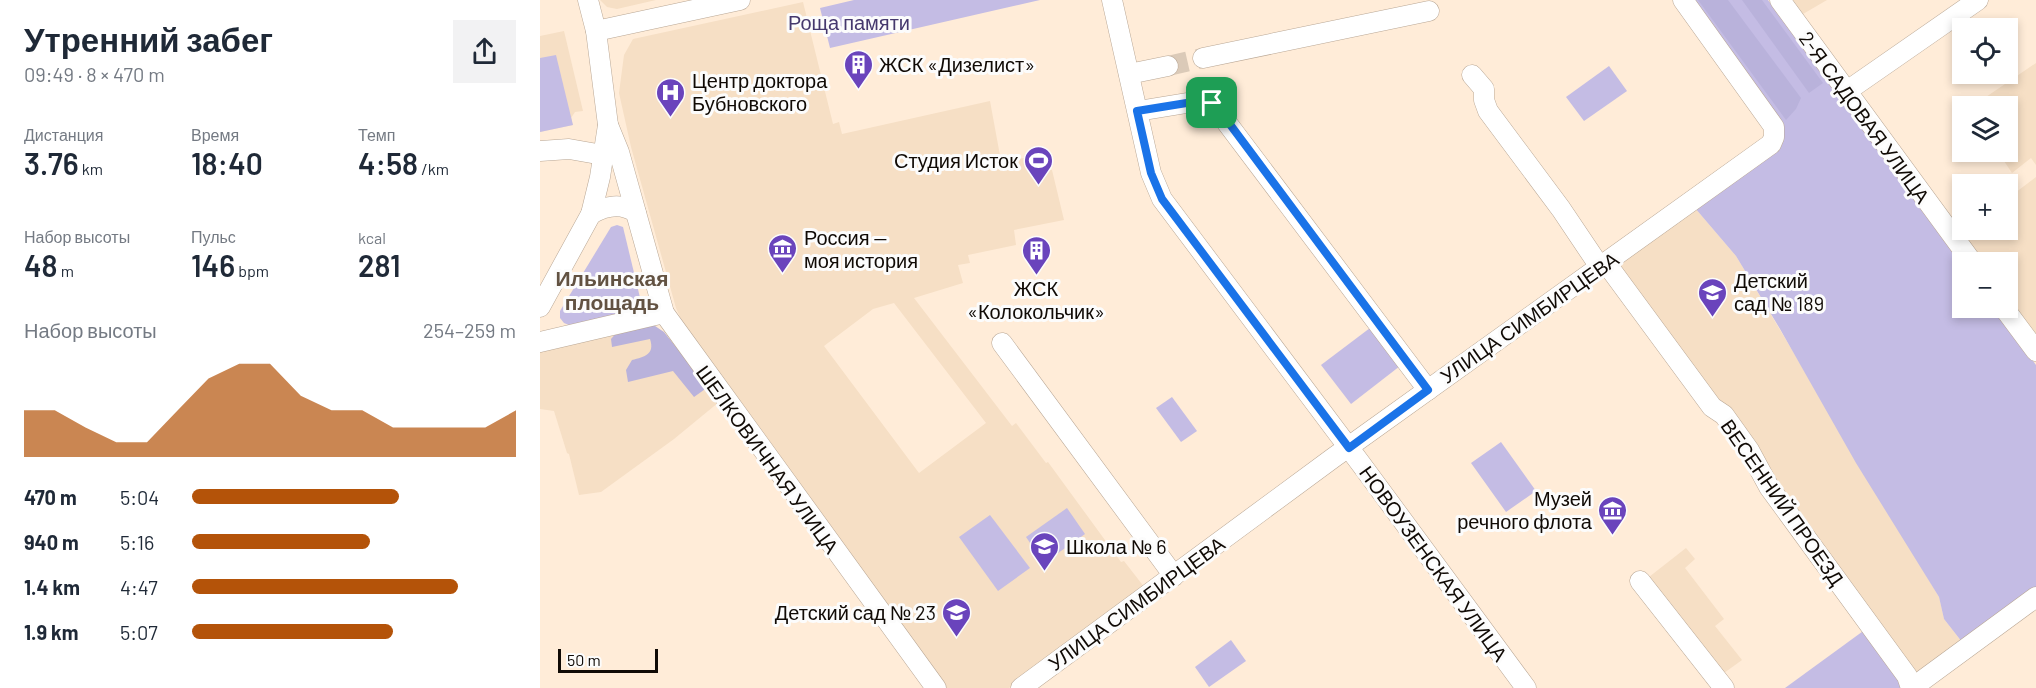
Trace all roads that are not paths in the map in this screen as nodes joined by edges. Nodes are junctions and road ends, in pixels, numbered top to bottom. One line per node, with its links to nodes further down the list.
1 (588, 0): 8 (street, ШЕЛКОВИЧНАЯ УЛИЦА)
2 (740, 0): 8 (street)
3 (1112, 0): 11 (street, НОВОУЗЕНСКАЯ УЛИЦА)
4 (1683, 0): 21 (street, УЛИЦА СИМБИРЦЕВА)
5 (1780, 0): 13 (street, 2-Я САДОВАЯ УЛИЦА)
6 (1978, 0): 13 (street)
7 (1429, 11): 9 (street)
8 (596, 31): 15 (street, ШЕЛКОВИЧНАЯ УЛИЦА)
9 (1203, 58)
10 (1168, 66): 11 (street)
11 (1129, 74): 14 (street, НОВОУЗЕНСКАЯ УЛИЦА)
12 (1472, 75): 21 (street, ВЕСЕННИЙ ПРОЕЗД)
13 (1846, 91): 20 (street, 2-Я САДОВАЯ УЛИЦА)
14 (1137, 111): 28 (street); 29 (street, НОВОУЗЕНСКАЯ УЛИЦА)
15 (608, 125): 17 (street); 18 (street, ШЕЛКОВИЧНАЯ УЛИЦА)
16 (540, 151): 17 (street)
17 (603, 155): 19 (street)
18 (636, 213): 19 (street); 23 (street, ШЕЛКОВИЧНАЯ УЛИЦА)
19 (591, 214): 22 (street)
20 (1965, 252)
21 (1603, 265): 28 (street, УЛИЦА СИМБИРЦЕВА); 37 (street, ВЕСЕННИЙ ПРОЕЗД)
22 (540, 307)
23 (664, 313): 25 (street); 33 (street, ШЕЛКОВИЧНАЯ УЛИЦА)
24 (2011, 318): 27 (street)
25 (540, 342)
26 (1002, 343): 30 (street)
27 (2036, 351)
28 (1428, 390): 29 (street, УЛИЦА СИМБИРЦЕВА)
29 (1349, 448): 30 (street, УЛИЦА СИМБИРЦЕВА); 35 (street, НОВОУЗЕНСКАЯ УЛИЦА)
30 (1174, 576): 34 (street, УЛИЦА СИМБИРЦЕВА)
31 (1640, 581): 36 (street)
32 (2036, 597): 37 (street)
33 (936, 688)
34 (1021, 688)
35 (1526, 688)
36 (1724, 688)
37 (1911, 688)

